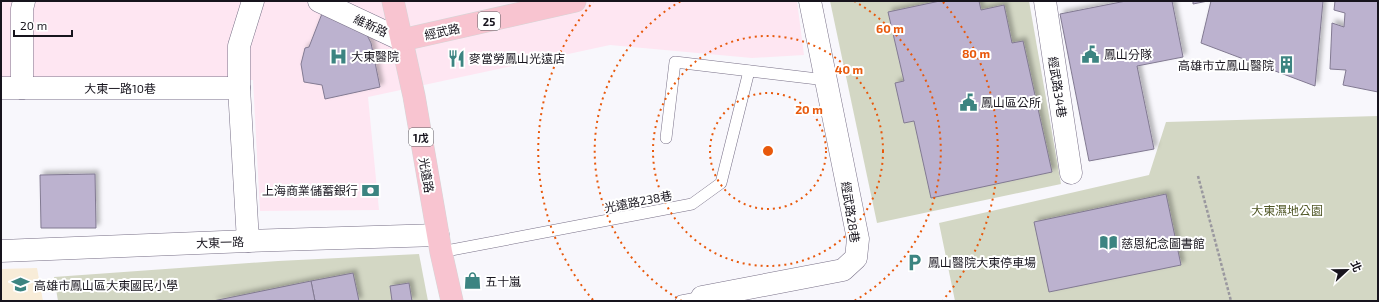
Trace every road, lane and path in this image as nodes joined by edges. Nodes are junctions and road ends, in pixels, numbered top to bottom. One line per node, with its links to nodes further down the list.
1 (24, 1): 12 (street)
2 (253, 1): 13 (street)
3 (319, 1): 9 (street, 維新路)
4 (393, 1): 9 (main road, 光遠路 / 1戊)
5 (575, 1): 8 (main road, 經武路 / 25)
6 (810, 1): 11 (street, 經武路28巷)
7 (1045, 1): 15 (street, 經武路34巷)
8 (539, 5): 9 (main road, 經武路 / 25)
9 (402, 40): 18 (main road, 光遠路 / 1戊)
10 (749, 71): 11 (lane); 14 (lane); 18 (lane, 光遠路238巷)
11 (826, 80): 20 (street, 經武路28巷)
12 (11, 88): 13 (street, 大東一路10巷)
13 (240, 88): 17 (street)
14 (666, 138)
15 (1071, 173)
16 (1198, 176): 22 (path)
17 (248, 241): 18 (street, 大東一路); 19 (street, 大東一路)
18 (440, 243): 21 (main road, 光遠路 / 1戊)
19 (1, 251)
20 (691, 299)
21 (452, 301)
22 (1230, 301)

